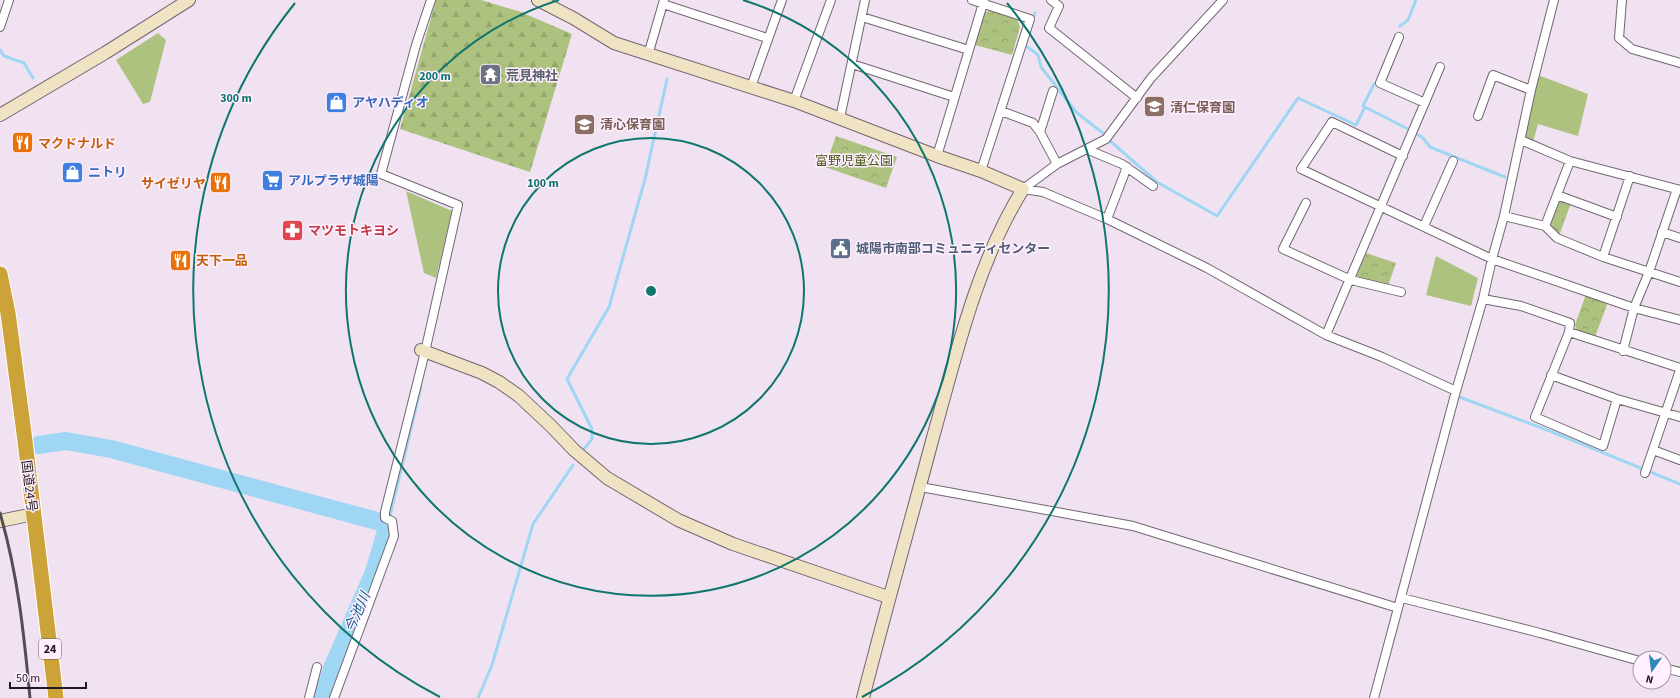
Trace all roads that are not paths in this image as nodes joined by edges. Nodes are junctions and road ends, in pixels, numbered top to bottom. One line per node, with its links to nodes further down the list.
1 (9, 0): 16 (street)
2 (189, 0): 32 (street)
3 (431, 0): 72 (street)
4 (538, 0): 20 (street)
5 (782, 0): 18 (street)
6 (831, 0): 29 (street)
7 (865, 0): 15 (street)
8 (972, 0): 14 (street)
9 (1051, 0): 28 (street)
10 (1222, 0): 28 (street)
11 (1554, 0): 25 (street)
12 (1622, 0): 21 (street)
13 (663, 2): 18 (street); 20 (street)
14 (984, 2): 19 (street); 31 (street)
15 (862, 17): 19 (street); 22 (street)
16 (0, 27)
17 (1399, 36): 30 (street)
18 (767, 38): 24 (street)
19 (969, 50): 27 (street)
20 (648, 55): 24 (street)
21 (1680, 63)
22 (852, 64): 27 (street); 34 (street)
23 (1440, 67): 30 (street)
24 (751, 87): 29 (street)
25 (1531, 90): 33 (street); 36 (street)
26 (1053, 91): 35 (street)
27 (954, 97): 38 (street)
28 (1137, 98): 37 (street)
29 (794, 101): 34 (street)
30 (1425, 103): 39 (street)
31 (1001, 111): 35 (street); 44 (street)
32 (0, 115)
33 (1478, 116)
34 (840, 118): 38 (street)
35 (1040, 132): 42 (street)
36 (1521, 140): 40 (street); 52 (street)
37 (1086, 149): 42 (street); 43 (street)
38 (937, 156): 44 (street)
39 (1403, 156): 51 (street); 51 (street)
40 (1570, 160): 45 (street); 49 (street)
41 (1453, 161): 55 (street)
42 (1057, 164): 47 (street)
43 (1127, 167): 46 (street); 54 (street)
44 (981, 171): 47 (street)
45 (1630, 176): 48 (street); 53 (street)
46 (1153, 186)
47 (1023, 188): 54 (street); 82 (street)
48 (1678, 189): 57 (street)
49 (1557, 195): 53 (street); 56 (street)
50 (1306, 203): 63 (street)
51 (1382, 207): 55 (street); 63 (street)
52 (1504, 216): 56 (street); 60 (street)
53 (1617, 217): 59 (street)
54 (1107, 219): 70 (street)
55 (1424, 226): 60 (street)
56 (1545, 226): 59 (street)
57 (1662, 232): 58 (street); 61 (street)
58 (1680, 238)
59 (1602, 257): 61 (street)
60 (1492, 259): 66 (street); 67 (street)
61 (1648, 272): 64 (street); 67 (street)
62 (0, 275): 83 (highway, 国道24号 / 24)
63 (1351, 280): 65 (street); 70 (street)
64 (1680, 282)
65 (1401, 292)
66 (1483, 299): 69 (street); 75 (street)
67 (1634, 308): 68 (street); 71 (street)
68 (1680, 320)
69 (1569, 332): 71 (street); 74 (street)
70 (1326, 336): 75 (street)
71 (1622, 350): 73 (street)
72 (423, 351): 85 (street); 92 (street)
73 (1680, 369): 77 (street)
74 (1551, 374): 76 (street); 76 (street)
75 (1456, 391): 86 (street)
76 (1617, 399): 77 (street)
77 (1666, 413): 78 (street); 79 (street)
78 (1680, 417)
79 (1653, 450): 80 (street); 81 (street)
80 (1680, 460)
81 (1645, 471)
82 (920, 485): 85 (street); 87 (street)
83 (34, 514): 84 (street); 90 (highway, 国道24号 / 24)
84 (0, 521)
85 (888, 598): 93 (street)
86 (1402, 598): 87 (street); 88 (street)
87 (1398, 608): 94 (street)
88 (1632, 659)
89 (317, 667): 91 (street)
90 (56, 698)
91 (309, 698)
92 (334, 698)
93 (863, 698)
94 (1374, 698)

